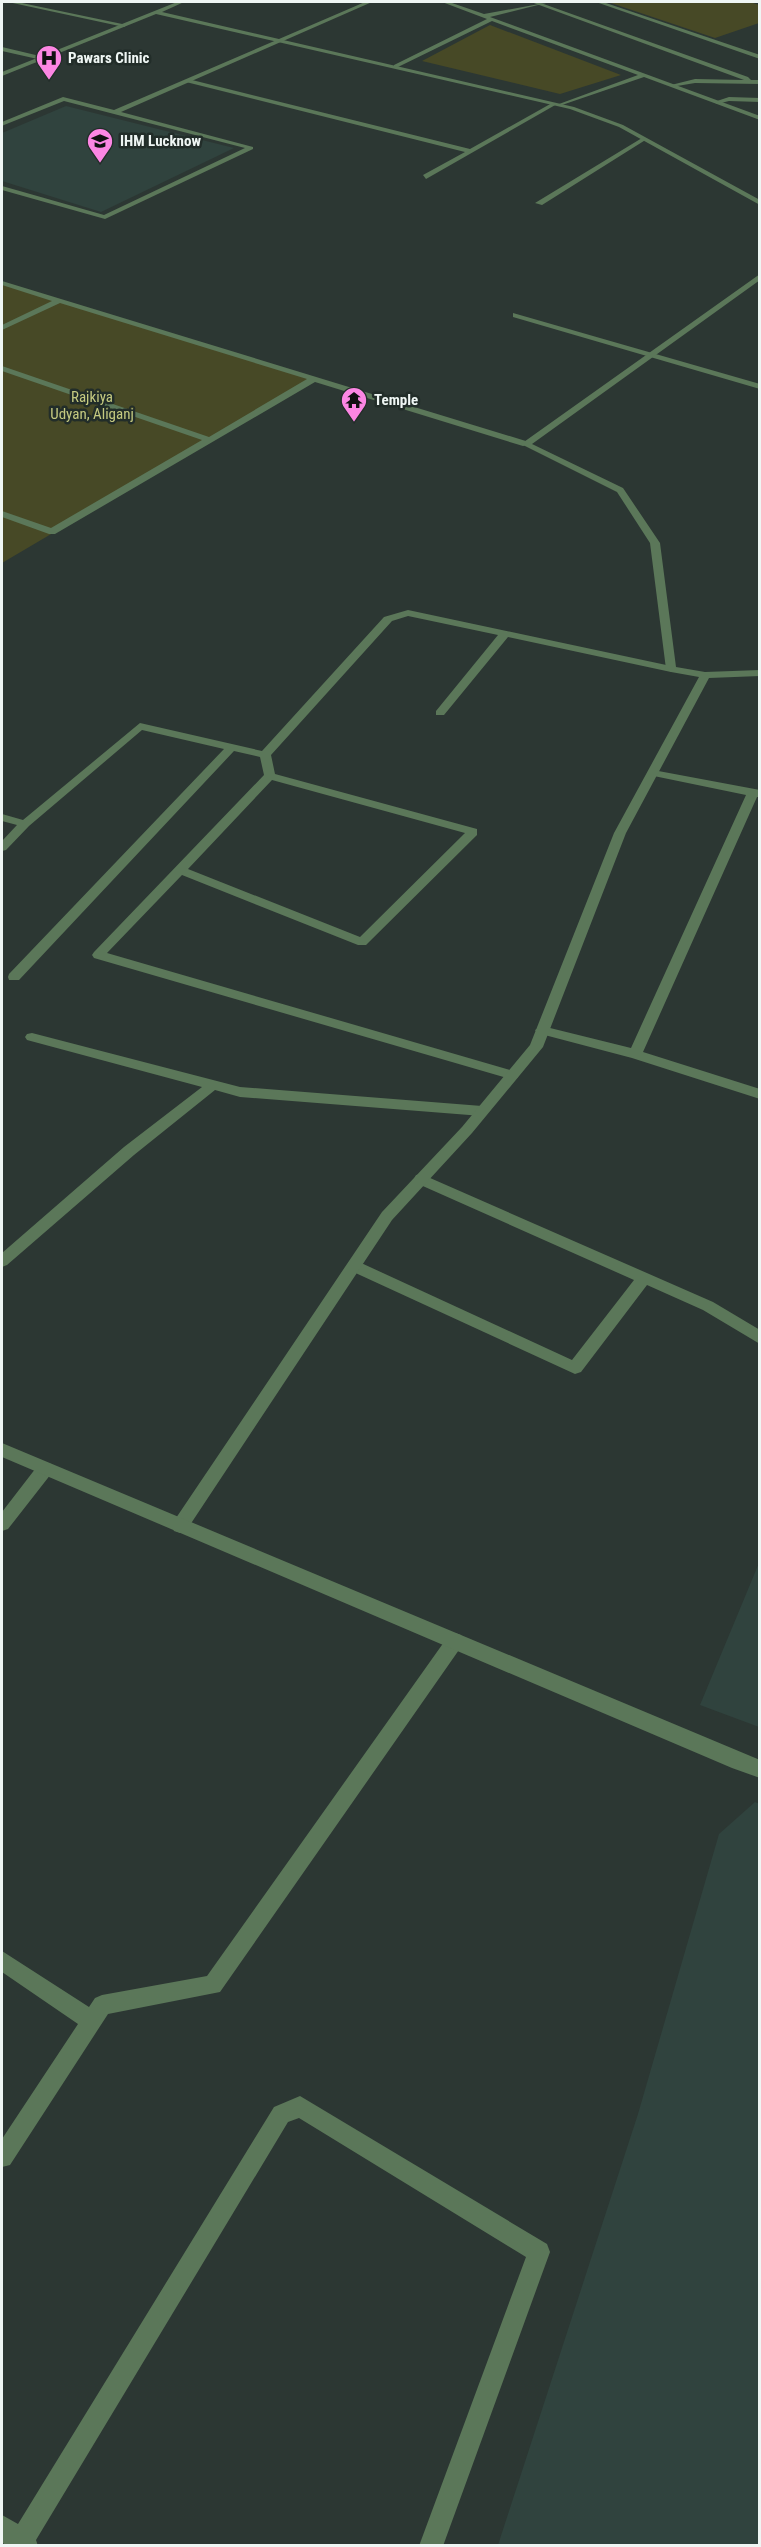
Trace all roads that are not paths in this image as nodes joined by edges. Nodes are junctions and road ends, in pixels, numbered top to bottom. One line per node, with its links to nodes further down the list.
1 (11, 2): 9 (street)
2 (181, 2): 7 (street)
3 (369, 2): 10 (street)
4 (445, 2): 8 (street)
5 (540, 2): 8 (street); 18 (street)
6 (599, 2): 12 (street)
7 (154, 12): 9 (street); 10 (street)
8 (489, 18): 14 (street); 16 (street)
9 (124, 25): 13 (street)
10 (282, 40): 14 (street); 17 (street)
11 (2, 49): 13 (street)
12 (759, 57)
13 (42, 58): 15 (street)
14 (396, 66): 23 (street)
15 (2, 74)
16 (644, 75): 20 (street); 23 (street)
17 (188, 81): 24 (street); 28 (street)
18 (749, 81): 19 (street); 20 (street)
19 (759, 82)
20 (673, 86): 22 (street)
21 (759, 100): 22 (street)
22 (717, 102): 25 (street)
23 (558, 105): 27 (street); 28 (street)
24 (114, 113): 26 (street); 30 (street)
25 (759, 118)
26 (2, 124)
27 (644, 138): 31 (street); 32 (street)
28 (470, 151): 29 (street)
29 (426, 177)
30 (2, 188)
31 (539, 203)
32 (759, 203)
33 (759, 276): 38 (street)
34 (2, 283): 35 (street)
35 (58, 301): 37 (street); 40 (street)
36 (516, 315): 38 (street)
37 (2, 328)
38 (648, 356): 41 (street); 43 (street)
39 (2, 368): 42 (street)
40 (314, 379): 42 (street); 43 (street)
41 (759, 387)
42 (210, 440): 44 (street)
43 (526, 444): 46 (street)
44 (2, 514)
45 (505, 634): 46 (street); 49 (street); 51 (street)
46 (671, 669): 48 (street)
47 (759, 673): 48 (street)
48 (705, 675): 52 (street)
49 (440, 713)
50 (232, 747): 51 (street); 56 (street); 59 (street)
51 (265, 755): 53 (street)
52 (652, 773): 54 (street); 60 (street)
53 (270, 776): 58 (street); 58 (street)
54 (756, 793): 62 (street)
55 (2, 816): 56 (street)
56 (25, 824): 57 (street)
57 (2, 847)
58 (180, 870): 63 (street)
59 (14, 977)
60 (543, 1030): 62 (street); 63 (street)
61 (32, 1037): 64 (street)
62 (635, 1054): 65 (street)
63 (512, 1075): 66 (street)
64 (213, 1085): 66 (street); 68 (street)
65 (759, 1094)
66 (482, 1111): 67 (street)
67 (421, 1179): 69 (street); 70 (street)
68 (2, 1261)
69 (354, 1266): 70 (street); 75 (street)
70 (644, 1278): 71 (street)
71 (759, 1338)
72 (2, 1450): 73 (street)
73 (45, 1469): 74 (street); 75 (street)
74 (2, 1524)
75 (180, 1526): 76 (street)
76 (455, 1641): 77 (street); 79 (street)
77 (759, 1769)
78 (2, 1961): 79 (street)
79 (92, 2021): 80 (street)
80 (2, 2157)
81 (2, 2527): 82 (street)
82 (23, 2544): 83 (street)
83 (431, 2546)

